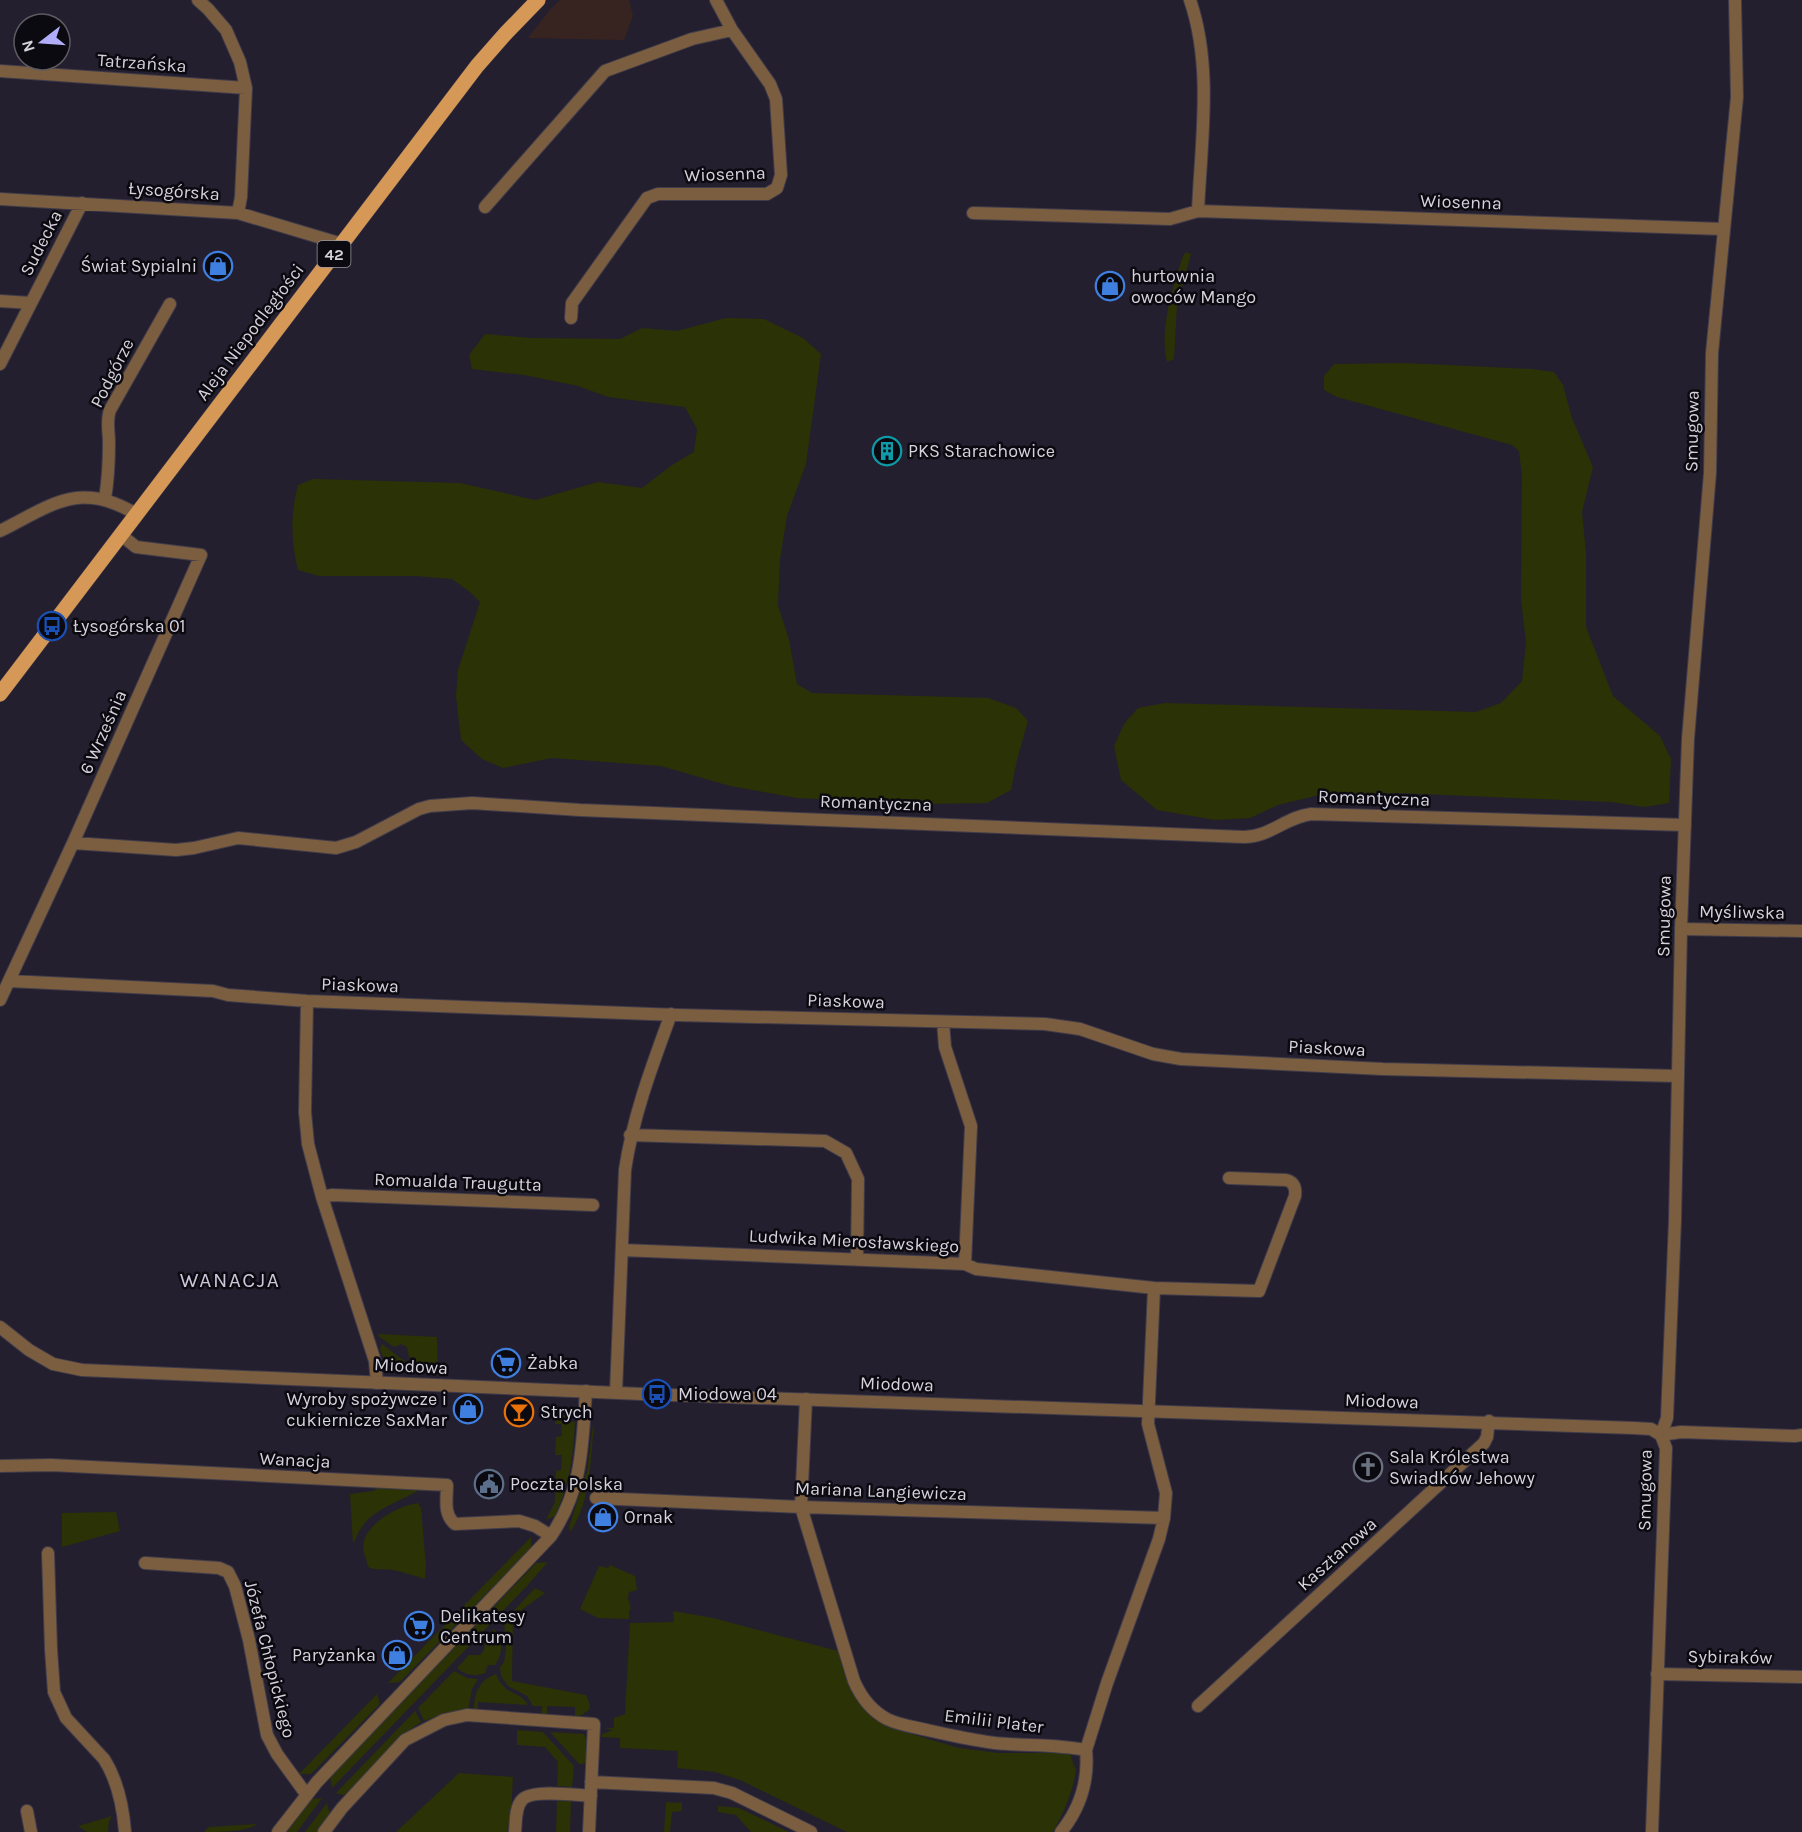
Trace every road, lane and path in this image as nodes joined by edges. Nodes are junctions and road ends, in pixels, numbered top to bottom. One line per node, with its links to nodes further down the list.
1 (198, 0): 8 (street)
2 (538, 0): 16 (main road, Aleja Niepodległości / 42)
3 (716, 0): 6 (street)
4 (1190, 0): 12 (street)
5 (1735, 0): 15 (street, Smugowa)
6 (732, 30): 11 (street); 20 (street, Wiosenna)
7 (0, 71): 8 (street, Tatrzańska)
8 (246, 88): 13 (street)
9 (0, 199): 10 (street, Łysogórska)
10 (82, 203): 13 (street, Łysogórska); 18 (street, Sudecka)
11 (485, 207)
12 (1198, 211): 14 (street, Wiosenna); 15 (street, Wiosenna)
13 (238, 213): 16 (street, Łysogórska)
14 (973, 213)
15 (1723, 229): 27 (street, Smugowa)
16 (342, 244): 23 (main road, Aleja Niepodległości / 42)
17 (0, 302): 18 (street)
18 (31, 303): 21 (street, Sudecka)
19 (170, 304): 22 (street, Podgórze)
20 (571, 318)
21 (0, 364)
22 (105, 499): 23 (street); 24 (street)
23 (136, 514): 25 (main road, Aleja Niepodległości / 42)
24 (0, 531)
25 (120, 535): 26 (main road, Aleja Niepodległości / 42); 28 (street, 6 Września)
26 (0, 694)
27 (1685, 825): 28 (street, Romantyczna); 29 (street, Smugowa)
28 (73, 843): 31 (street, 6 Września)
29 (1681, 929): 30 (street, Myśliwska); 36 (street, Smugowa)
30 (1802, 931)
31 (9, 981): 32 (street, 6 Września); 33 (street, Piaskowa)
32 (0, 1000)
33 (307, 1001): 34 (street, Piaskowa); 39 (street)
34 (671, 1014): 35 (street, Piaskowa); 37 (street)
35 (943, 1022): 36 (street, Piaskowa); 43 (street)
36 (1678, 1076): 52 (street, Smugowa)
37 (630, 1135): 41 (street); 42 (street)
38 (1229, 1178): 44 (street, Ludwika Mierosławskiego)
39 (322, 1197): 40 (street, Romualda Traugutta); 46 (street)
40 (593, 1205)
41 (622, 1250): 42 (street, Ludwika Mierosławskiego); 48 (street)
42 (857, 1259): 43 (street, Ludwika Mierosławskiego)
43 (965, 1263): 44 (street, Ludwika Mierosławskiego)
44 (1154, 1288): 50 (street)
45 (0, 1327): 46 (street, Miodowa)
46 (377, 1383): 47 (street, Miodowa)
47 (586, 1392): 48 (street, Miodowa); 58 (street)
48 (616, 1392): 49 (street, Miodowa)
49 (806, 1399): 50 (street, Miodowa); 56 (street, Emilii Plater)
50 (1149, 1412): 51 (street, Miodowa); 57 (street)
51 (1489, 1422): 52 (street, Miodowa); 63 (street, Kasztanowa)
52 (1661, 1435): 53 (street, Miodowa); 61 (street, Smugowa)
53 (1802, 1435)
54 (0, 1466): 58 (street, Wanacja)
55 (596, 1498): 56 (street, Mariana Langiewicza)
56 (801, 1507): 57 (street, Mariana Langiewicza); 64 (street, Emilii Plater)
57 (1164, 1518): 64 (street)
58 (551, 1536): 66 (street)
59 (48, 1553): 70 (street)
60 (145, 1563): 66 (street, Józefa Chłopickiego)
61 (1657, 1674): 62 (street, Sybiraków); 77 (street, Smugowa)
62 (1802, 1677)
63 (1198, 1706)
64 (1086, 1750): 76 (street)
65 (591, 1782): 67 (street); 72 (street); 75 (street)
66 (306, 1794): 71 (street)
67 (591, 1796): 73 (street); 74 (street)
68 (27, 1811): 69 (street)
69 (31, 1832)
70 (125, 1832)
71 (278, 1832)
72 (324, 1832)
73 (515, 1832)
74 (589, 1832)
75 (811, 1832)
76 (1061, 1832)
77 (1652, 1832)

